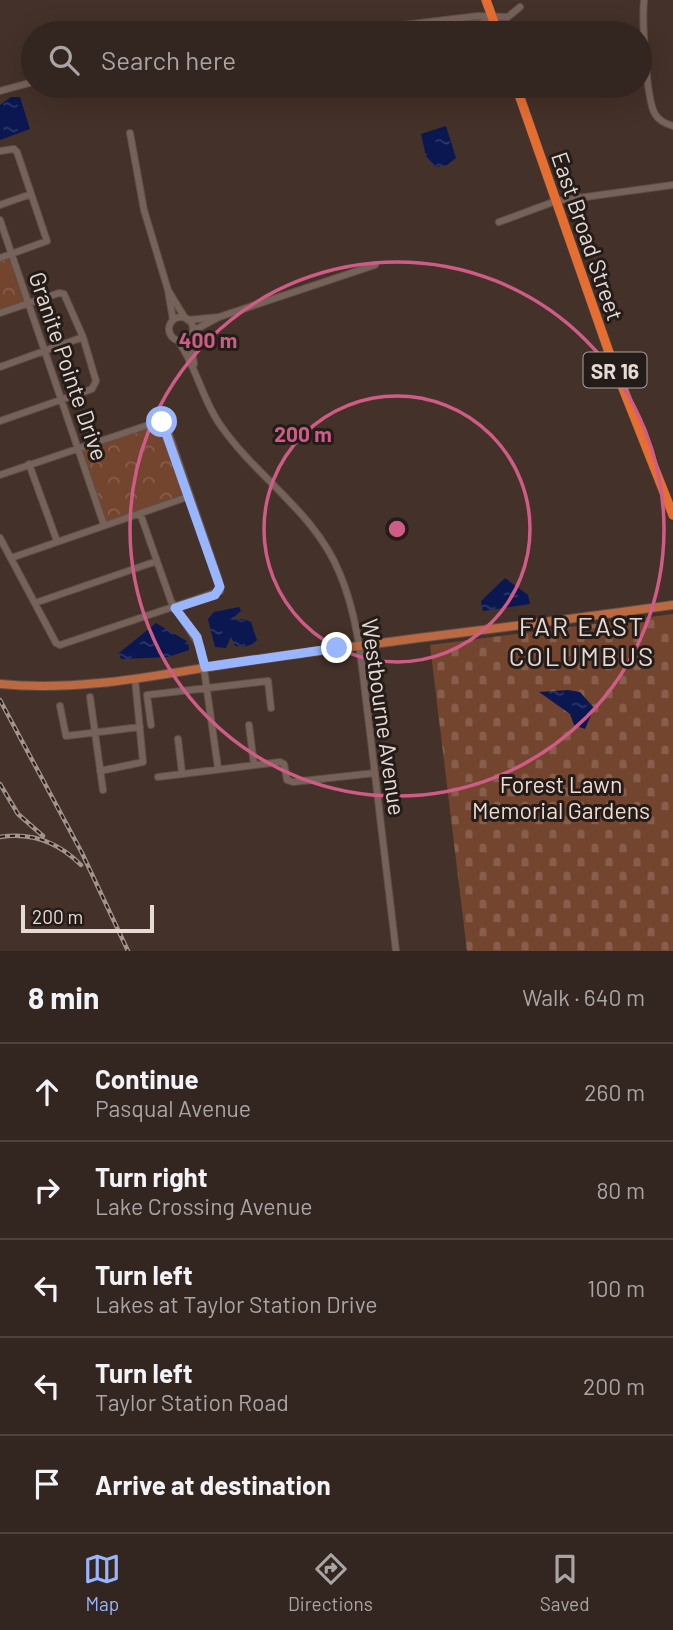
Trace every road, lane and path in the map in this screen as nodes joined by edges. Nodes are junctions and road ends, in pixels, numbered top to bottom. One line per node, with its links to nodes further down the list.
1 (486, 0): 4 (highway)
2 (644, 0): 8 (street)
3 (520, 7): 4 (street)
4 (492, 18): 5 (street); 6 (street); 7 (highway)
5 (437, 21)
6 (486, 21)
7 (493, 21)
8 (643, 21)
9 (21, 85): 10 (street)
10 (0, 91)
11 (520, 98): 18 (highway, East Broad Street / SR 16)
12 (652, 98): 13 (street)
13 (673, 126)
14 (130, 133): 25 (street)
15 (0, 151): 17 (street)
16 (673, 185): 18 (street)
17 (31, 194): 19 (street); 22 (street)
18 (556, 201): 21 (street); 43 (highway, East Broad Street / SR 16)
19 (0, 205)
20 (0, 220): 22 (street, Granite Pointe Drive)
21 (499, 222)
22 (11, 254): 23 (street); 26 (street, Granite Pointe Drive)
23 (0, 258)
24 (375, 265): 28 (street)
25 (167, 290): 29 (street); 30 (street)
26 (29, 303): 27 (street); 32 (street); 35 (street, Granite Pointe Drive)
27 (0, 313)
28 (219, 317): 29 (street); 31 (street)
29 (186, 319): 30 (street); 31 (street)
30 (173, 320): 34 (street)
31 (193, 331): 33 (street)
32 (83, 338): 35 (street); 38 (street)
33 (190, 338): 34 (street); 37 (street, Westbourne Avenue)
34 (178, 341): 37 (street, Westbourne Avenue)
35 (45, 351): 36 (street); 38 (street, Granite Pointe Drive)
36 (0, 367)
37 (194, 370): 55 (street, Westbourne Avenue)
38 (62, 399): 39 (street); 40 (street, Granite Pointe Drive)
39 (0, 421)
40 (78, 447): 41 (street); 44 (street); 47 (street, Granite Pointe Drive)
41 (29, 464): 42 (street); 49 (street)
42 (0, 475)
43 (670, 495): 46 (highway, East Broad Street / SR 16)
44 (190, 496): 45 (street); 54 (street)
45 (141, 513): 47 (street); 51 (street)
46 (673, 514)
47 (104, 525): 49 (street)
48 (0, 538): 50 (street)
49 (57, 541): 50 (street)
50 (11, 558): 52 (street)
51 (157, 561): 52 (street); 54 (street)
52 (36, 603): 54 (street)
53 (673, 605): 55 (main road)
54 (175, 608): 56 (street)
55 (360, 646): 56 (main road); 72 (street, Westbourne Avenue)
56 (205, 667): 57 (main road); 59 (street)
57 (135, 678): 58 (main road); 65 (street)
58 (4, 684)
59 (208, 688): 62 (street); 63 (street); 69 (street)
60 (90, 697): 66 (street)
61 (60, 706): 66 (street)
62 (271, 708)
63 (151, 725)
64 (249, 725): 68 (street)
65 (140, 727): 66 (street); 70 (street)
66 (95, 733): 70 (street)
67 (178, 739): 71 (street)
68 (254, 765): 69 (street); 72 (street)
69 (218, 768): 71 (street)
70 (100, 771): 74 (street)
71 (182, 773): 73 (street)
72 (374, 773): 75 (street, Westbourne Avenue)
73 (158, 777)
74 (103, 790)
75 (396, 951)

